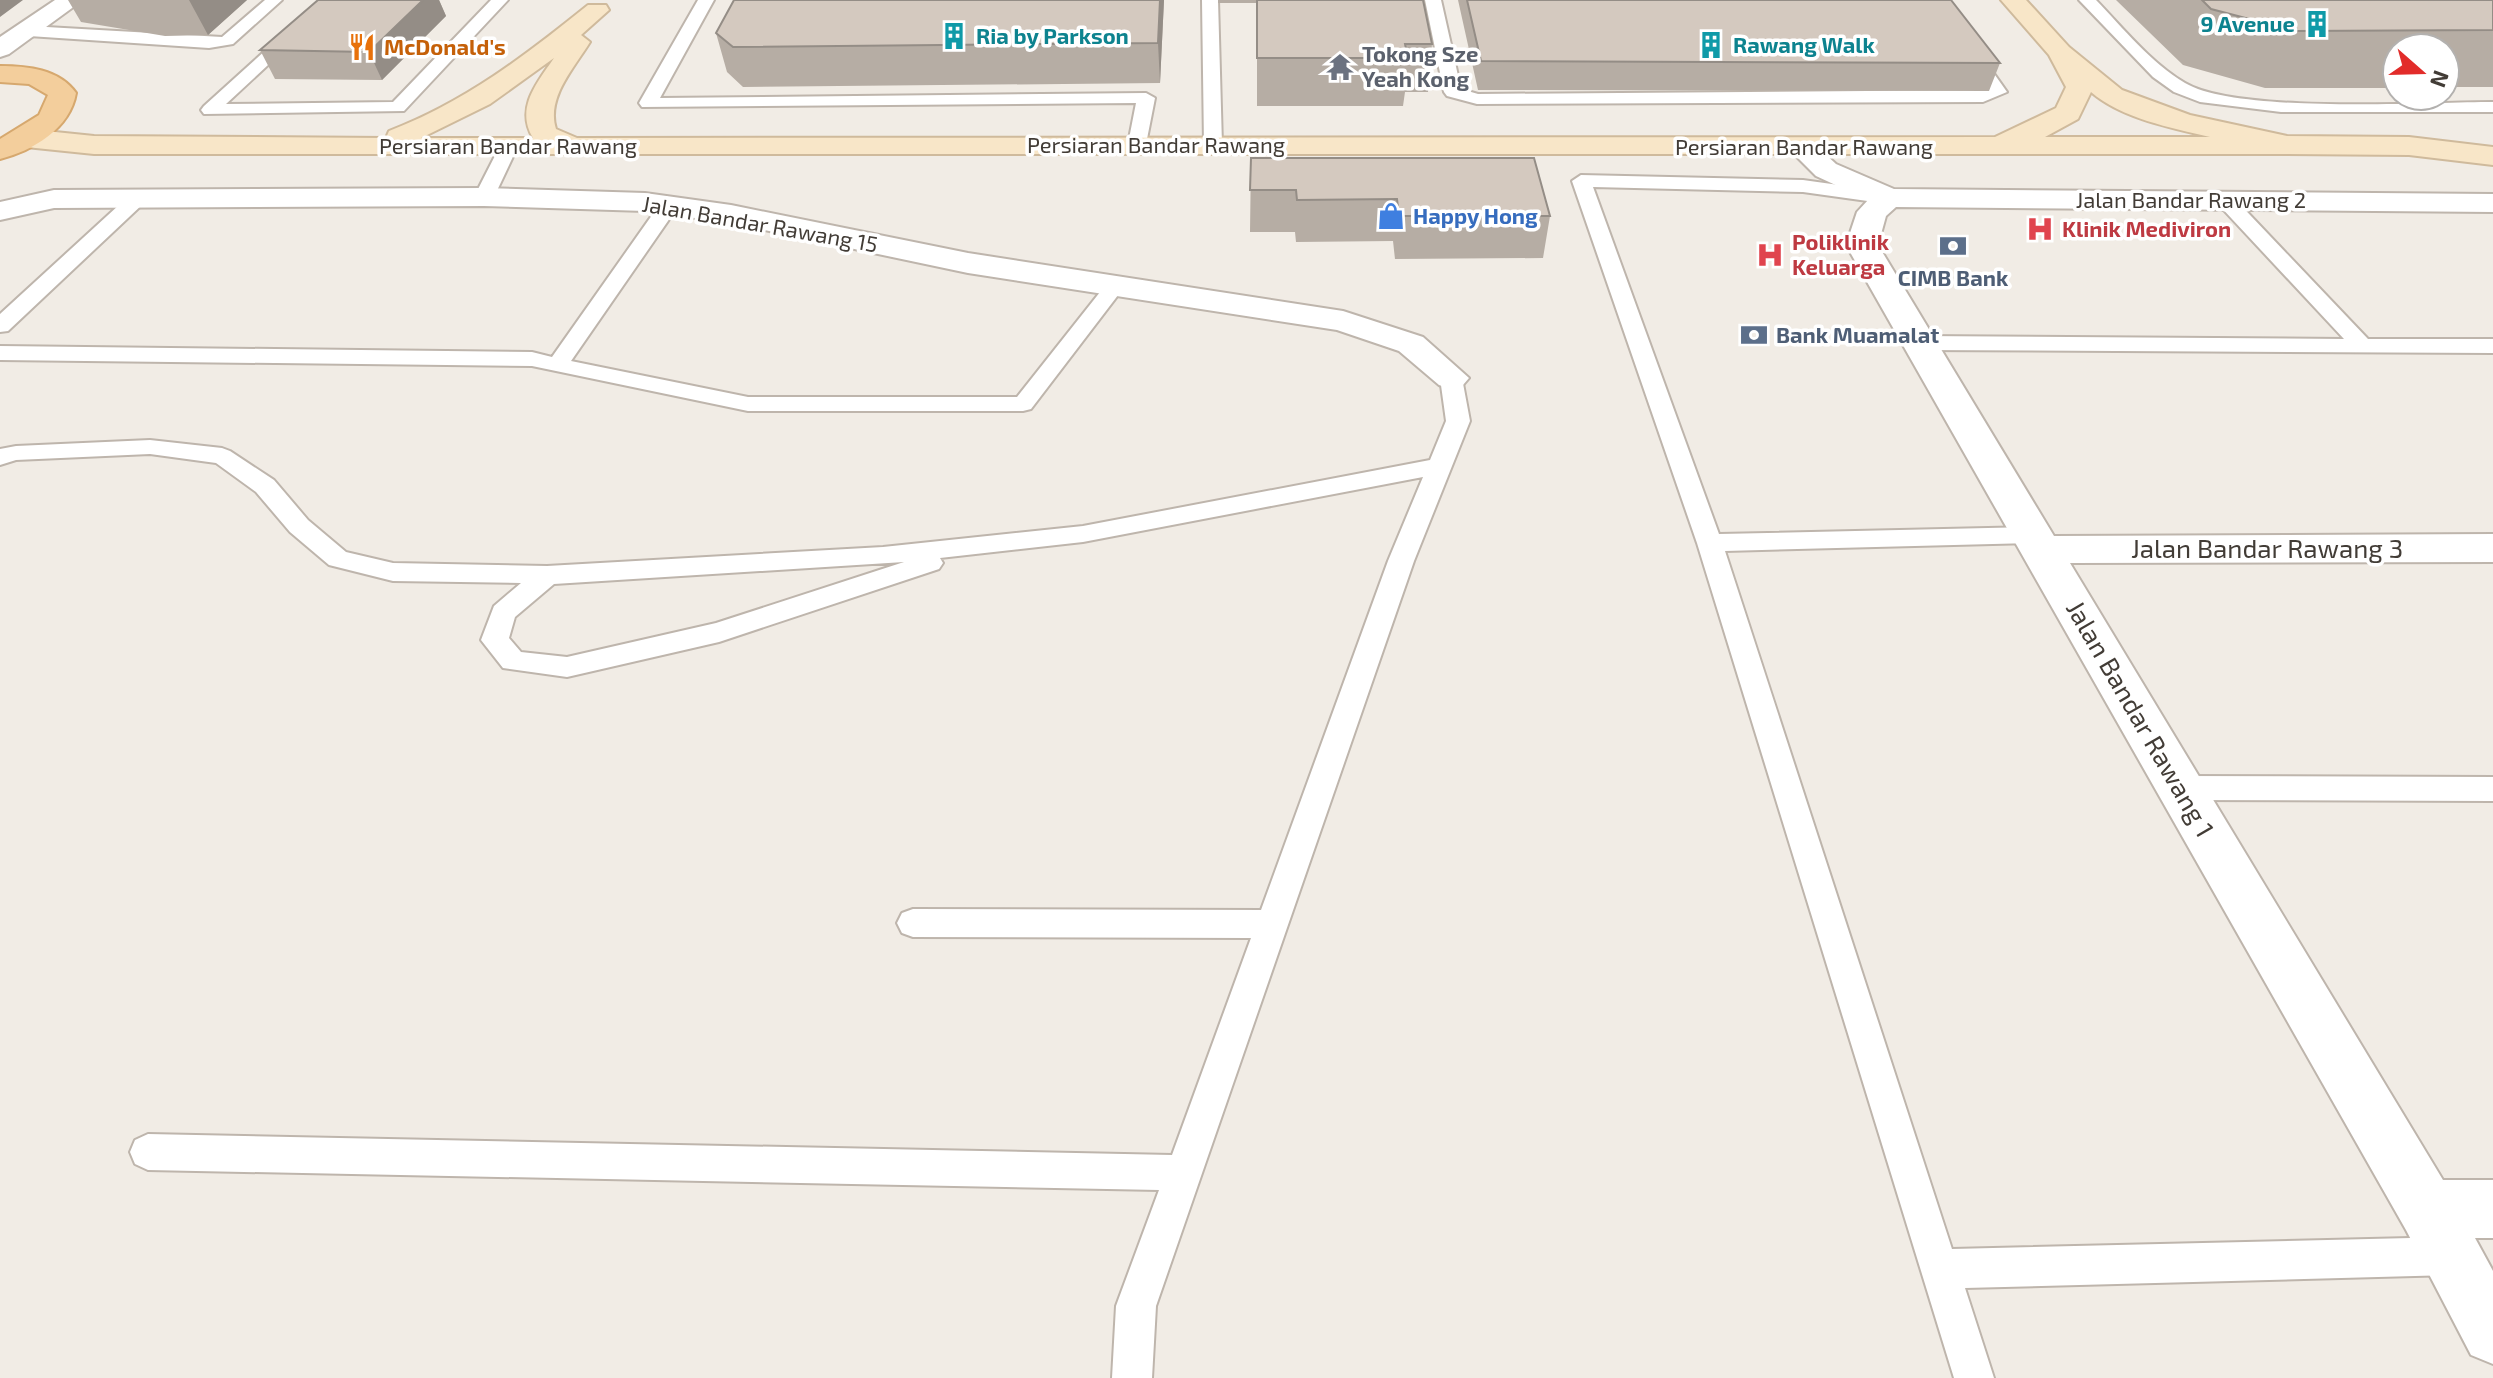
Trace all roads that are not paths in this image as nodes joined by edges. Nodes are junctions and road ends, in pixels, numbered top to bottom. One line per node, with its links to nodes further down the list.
1 (71, 0): 12 (street)
2 (274, 0): 12 (lane)
3 (330, 0): 4 (lane)
4 (500, 0)
5 (706, 0): 18 (lane)
6 (1210, 0): 20 (lane)
7 (1433, 0): 8 (lane)
8 (1934, 0)
9 (2013, 0): 14 (street)
10 (2087, 0): 16 (lane)
11 (601, 5): 19 (street); 24 (street)
12 (29, 31): 13 (street)
13 (0, 49)
14 (2060, 52): 21 (street); 23 (street)
15 (0, 74): 17 (main road)
16 (2493, 107)
17 (13, 144): 24 (street, Persiaran Bandar Rawang)
18 (1137, 144): 19 (street, Persiaran Bandar Rawang); 20 (street, Persiaran Bandar Rawang)
19 (569, 145): 22 (street, Persiaran Bandar Rawang)
20 (1213, 145): 25 (street, Persiaran Bandar Rawang)
21 (2287, 145): 23 (street, Persiaran Bandar Rawang); 26 (street)
22 (509, 146): 24 (street, Persiaran Bandar Rawang); 27 (lane)
23 (1986, 146): 25 (street, Persiaran Bandar Rawang)
24 (372, 147)
25 (1802, 148): 29 (street)
26 (2493, 156)
27 (484, 197): 28 (street, Jalan Bandar Rawang 15); 32 (street, Jalan Bandar Rawang 15)
28 (138, 198): 33 (street, Jalan Bandar Rawang 15); 35 (lane)
29 (1889, 198): 30 (street, Jalan Bandar Rawang 2); 36 (street, Jalan Bandar Rawang 1); 45 (lane)
30 (2225, 200): 31 (street, Jalan Bandar Rawang 2); 37 (lane)
31 (2493, 203)
32 (669, 205): 34 (street, Jalan Bandar Rawang 15); 40 (lane)
33 (0, 211)
34 (1115, 286): 40 (lane); 41 (street, Jalan Bandar Rawang 15)
35 (0, 326)
36 (1919, 343): 37 (lane); 44 (street, Jalan Bandar Rawang 1)
37 (2362, 345): 38 (lane)
38 (2493, 346)
39 (0, 353): 40 (lane)
40 (558, 364)
41 (1451, 378): 43 (lane)
42 (0, 457): 48 (lane)
43 (1440, 466): 46 (lane); 52 (lane)
44 (2036, 542): 45 (lane); 47 (street, Jalan Bandar Rawang 3); 49 (street, Jalan Bandar Rawang 1)
45 (1710, 543): 57 (lane)
46 (984, 545): 48 (lane); 48 (lane)
47 (2493, 548)
48 (547, 575)
49 (2180, 788): 50 (lane); 56 (street, Jalan Bandar Rawang 1)
50 (2493, 789)
51 (913, 923): 52 (lane)
52 (1270, 924): 54 (lane)
53 (148, 1152): 54 (lane)
54 (1182, 1173): 59 (lane)
55 (2493, 1209): 56 (street)
56 (2439, 1233): 57 (lane); 58 (street, Jalan Bandar Rawang 1)
57 (1938, 1269): 60 (lane)
58 (2493, 1333)
59 (1132, 1378)
60 (1974, 1378)

